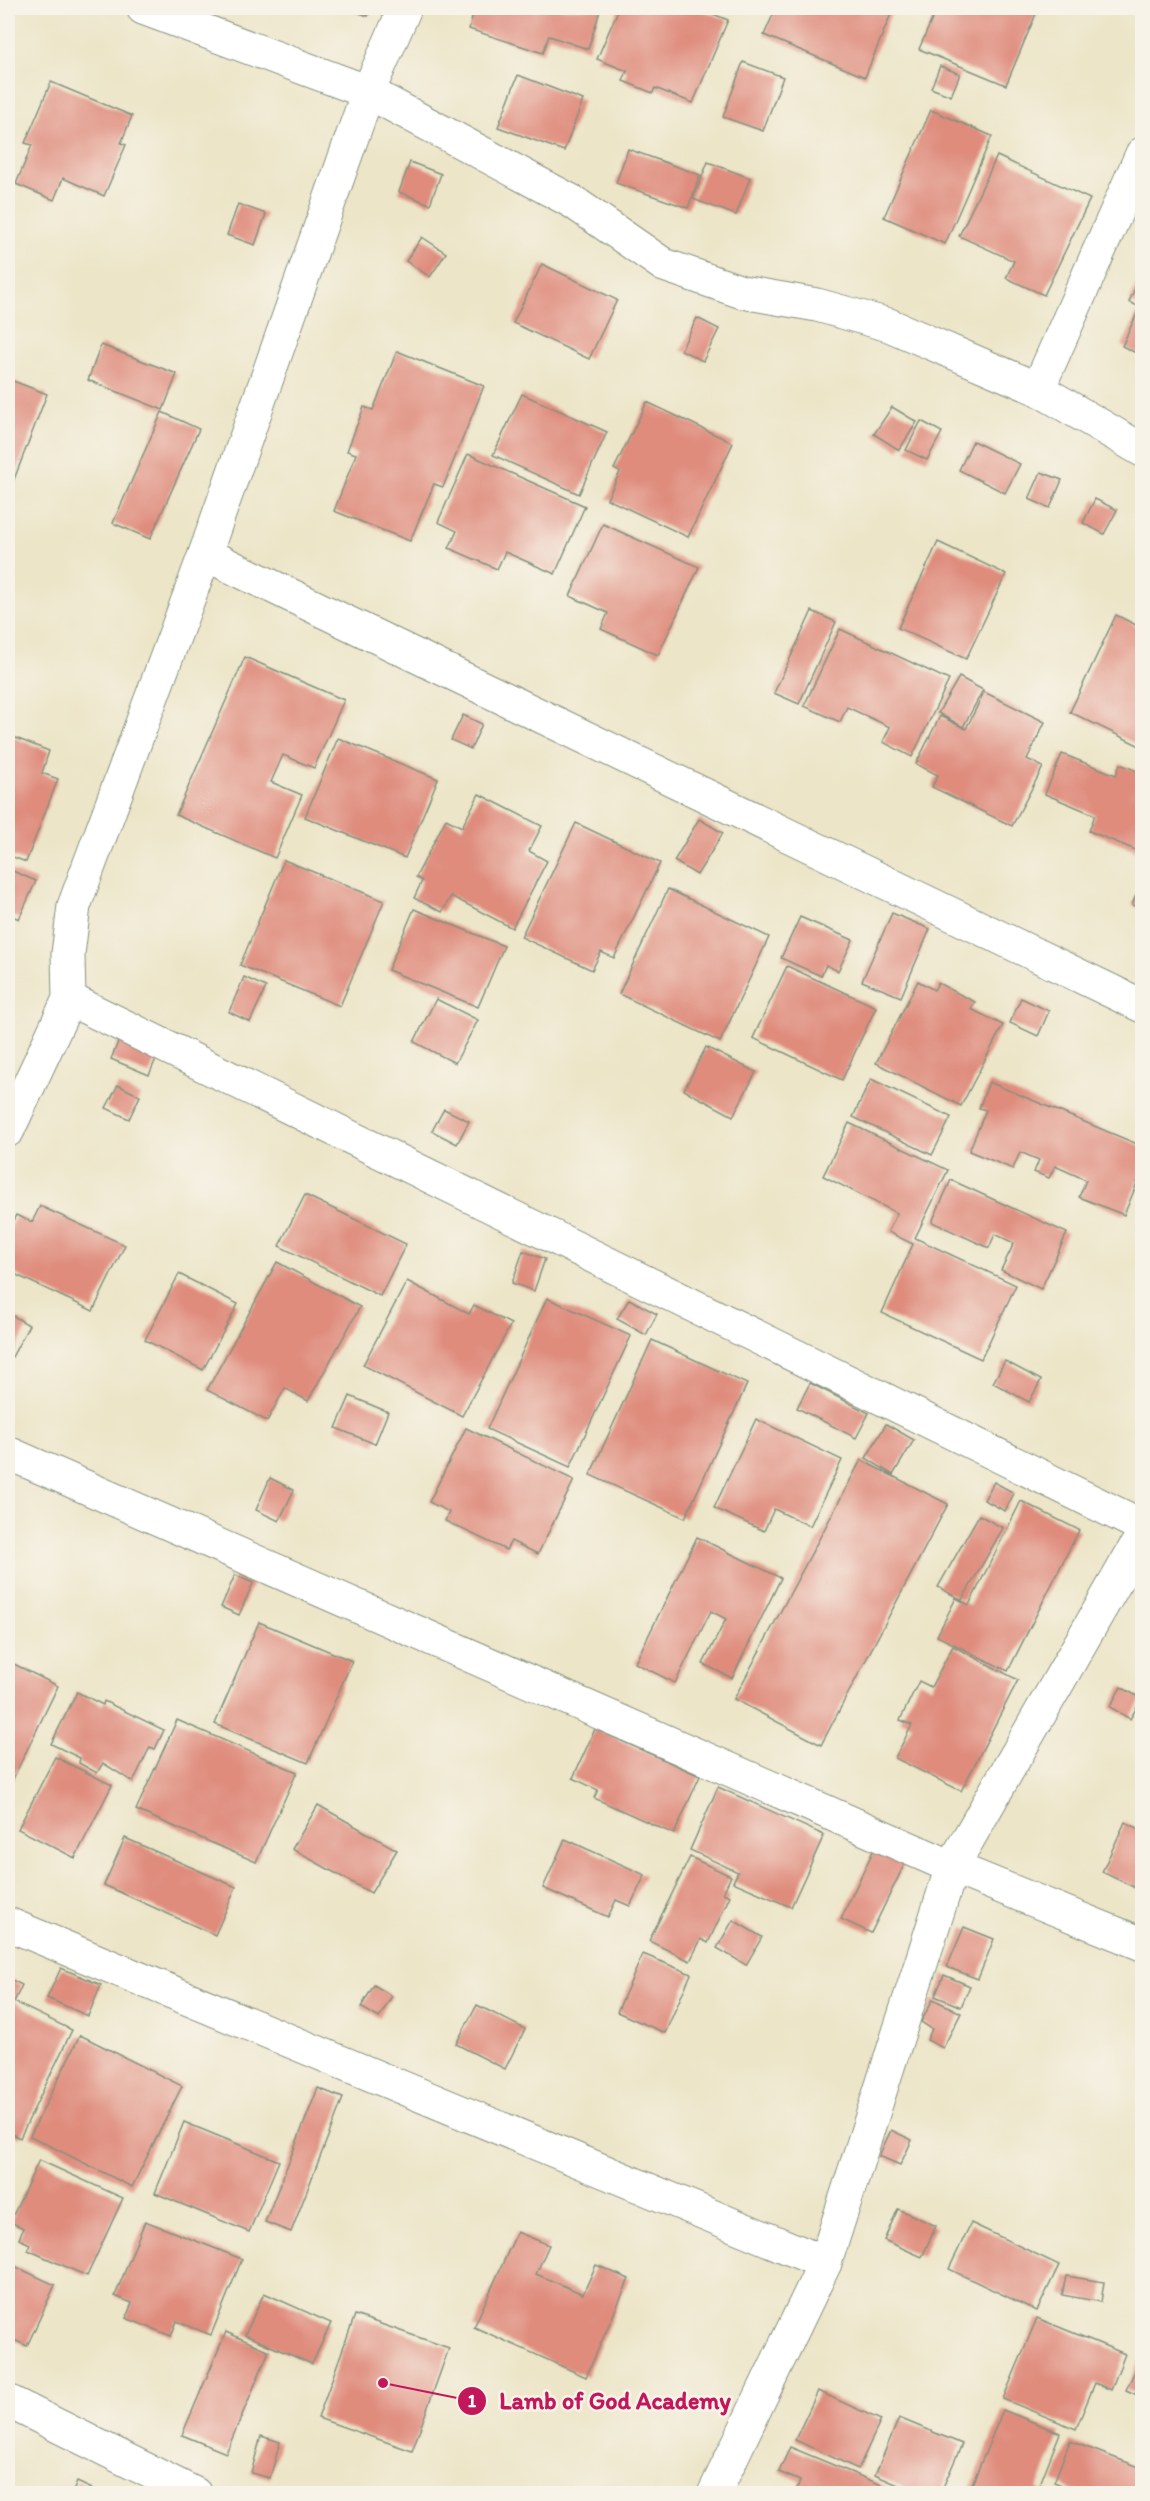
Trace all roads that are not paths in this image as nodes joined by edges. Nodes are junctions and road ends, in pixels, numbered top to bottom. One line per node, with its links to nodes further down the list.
1 (143, 8): 3 (street)
2 (405, 8): 3 (street)
3 (368, 92): 5 (street); 7 (street)
4 (1143, 154): 5 (street)
5 (1038, 389): 6 (street)
6 (1143, 450)
7 (205, 554): 8 (street); 9 (street)
8 (69, 999): 10 (street); 12 (street)
9 (1143, 1006)
10 (8, 1130)
11 (8, 1453): 14 (street)
12 (1143, 1526)
13 (1143, 1536): 14 (street)
14 (952, 1867): 16 (street); 17 (street)
15 (8, 1924): 17 (street)
16 (1143, 1944)
17 (825, 2263): 20 (street)
18 (8, 2401): 19 (street)
19 (195, 2493)
20 (714, 2493)

